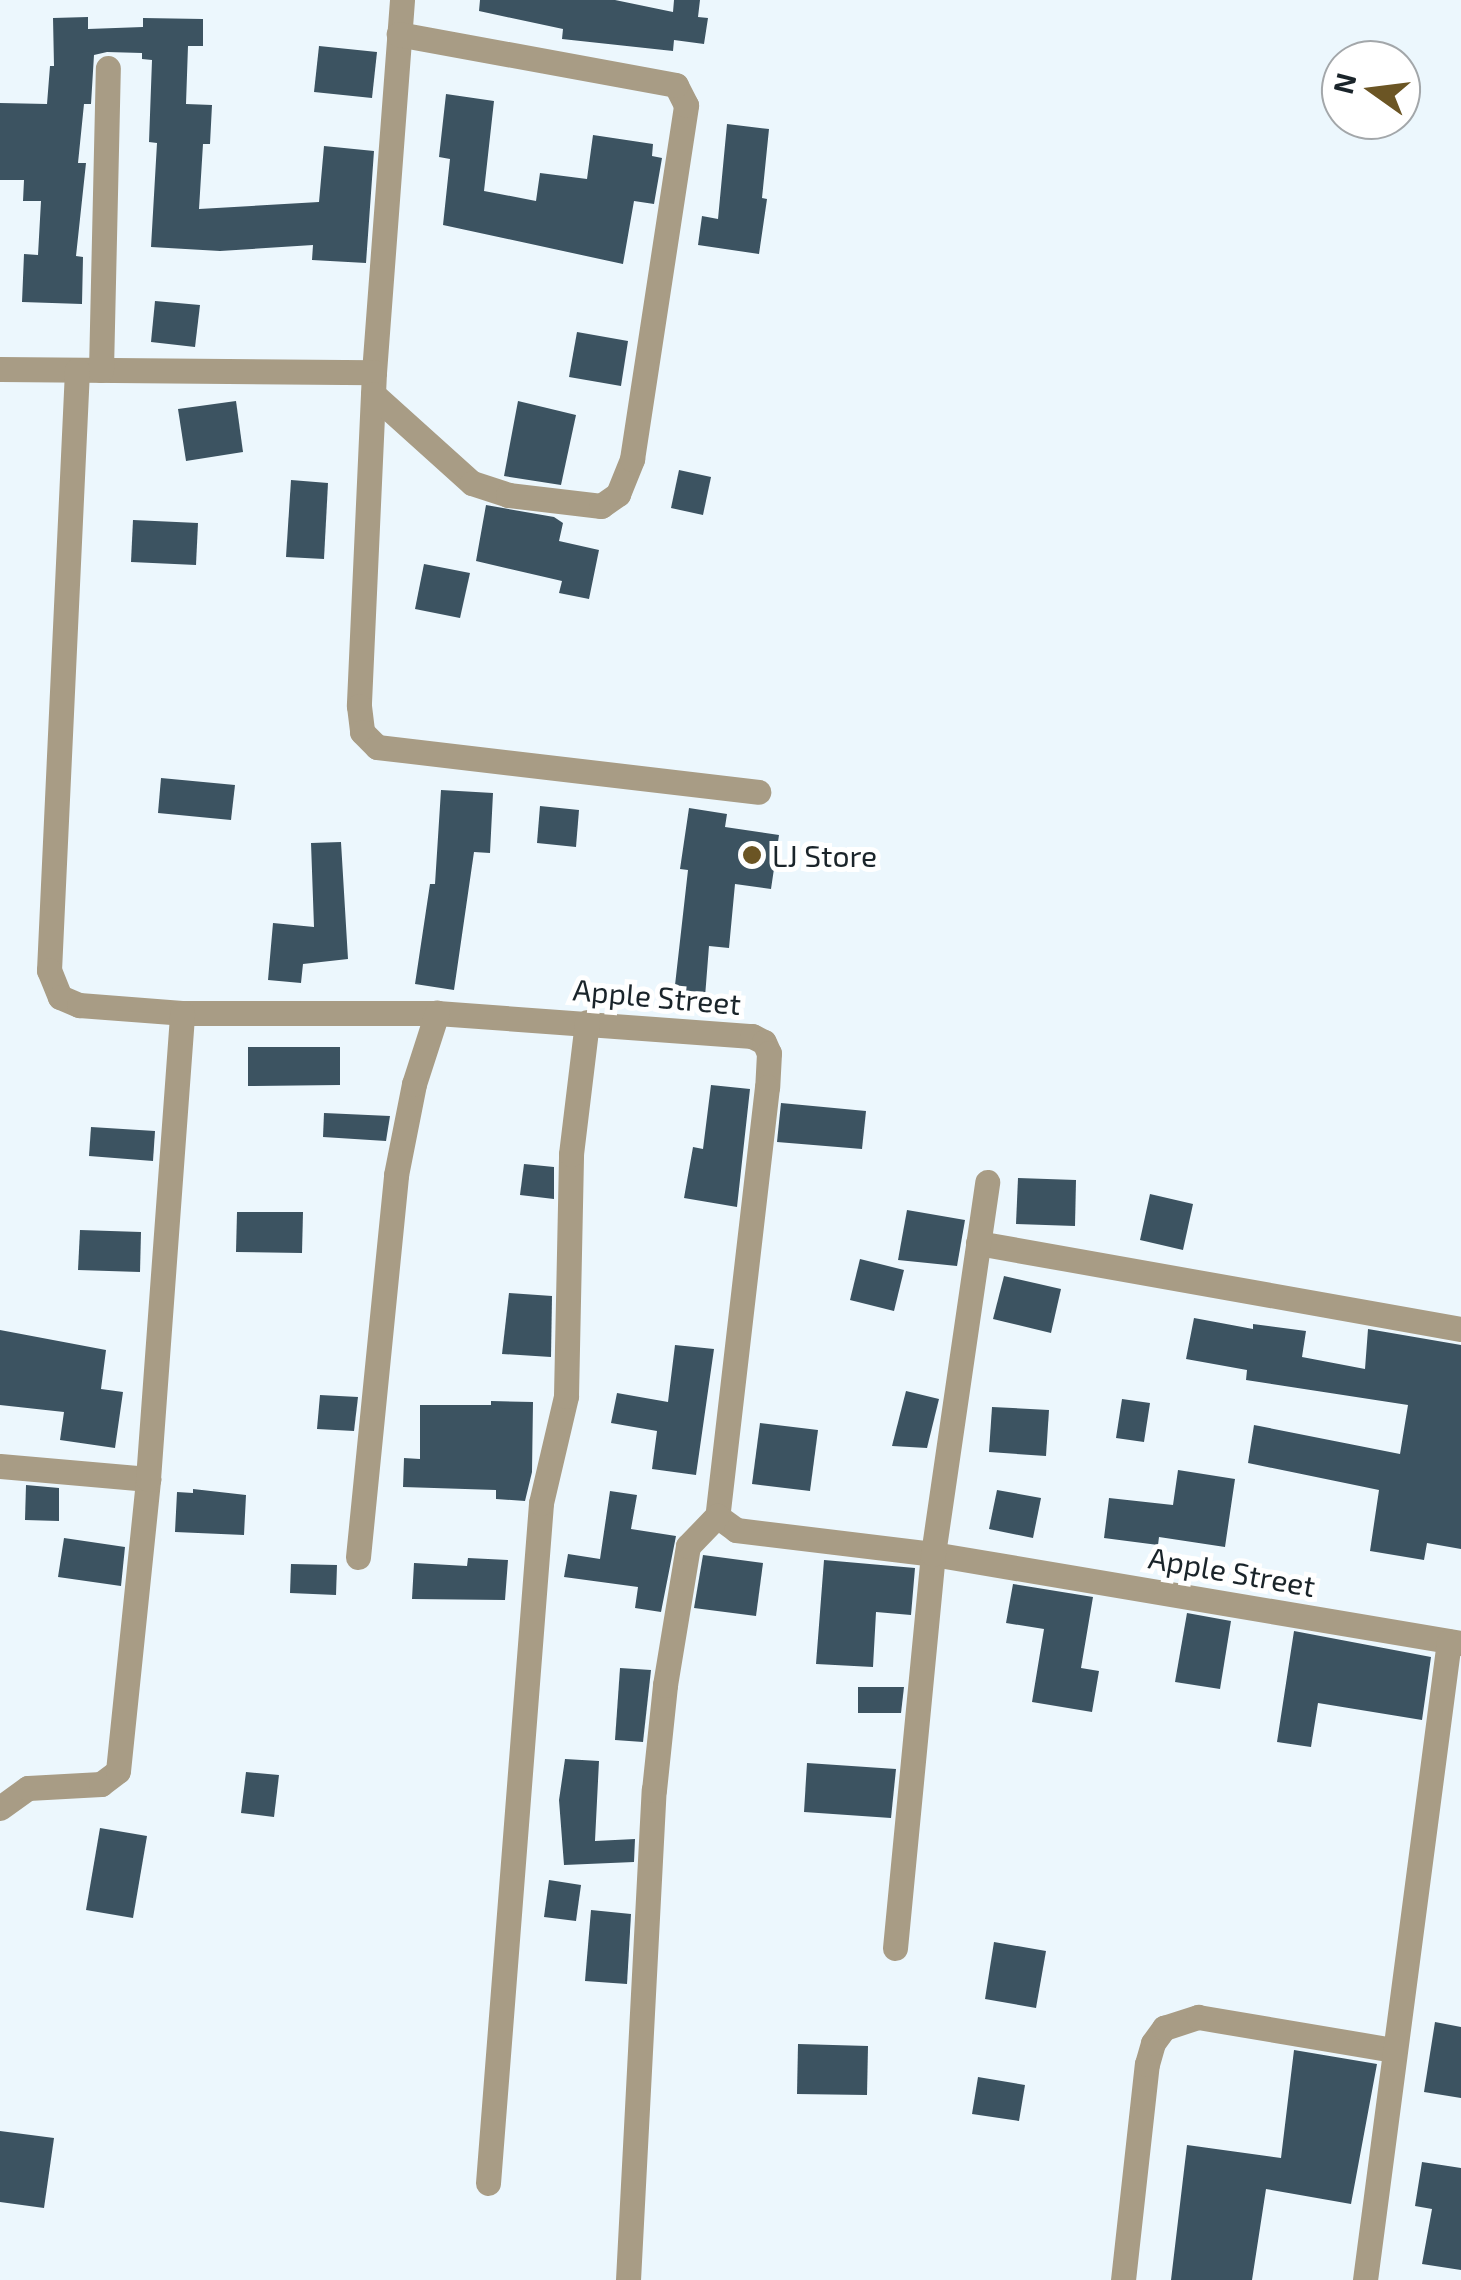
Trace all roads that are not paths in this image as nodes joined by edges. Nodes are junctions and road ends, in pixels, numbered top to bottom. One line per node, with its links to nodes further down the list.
1 (402, 0): 2 (street)
2 (400, 34): 6 (street); 6 (street)
3 (108, 68): 5 (street)
4 (0, 369): 5 (street)
5 (89, 370): 6 (street); 8 (street, Apple Street)
6 (373, 383): 7 (street)
7 (758, 792)
8 (182, 1013): 9 (street, Apple Street); 15 (street)
9 (437, 1013): 10 (street, Apple Street); 18 (street)
10 (587, 1022): 16 (street, Apple Street); 23 (street)
11 (986, 1182): 12 (street)
12 (978, 1244): 13 (street); 17 (street)
13 (1461, 1329)
14 (0, 1466): 15 (street)
15 (148, 1480): 20 (street)
16 (717, 1516): 17 (street, Apple Street); 24 (street)
17 (933, 1554): 19 (street, Apple Street); 21 (street)
18 (358, 1557)
19 (1455, 1642): 22 (street)
20 (0, 1808)
21 (895, 1948)
22 (1393, 2050): 25 (street); 26 (street)
23 (488, 2184)
24 (628, 2280)
25 (1123, 2280)
26 (1365, 2280)

